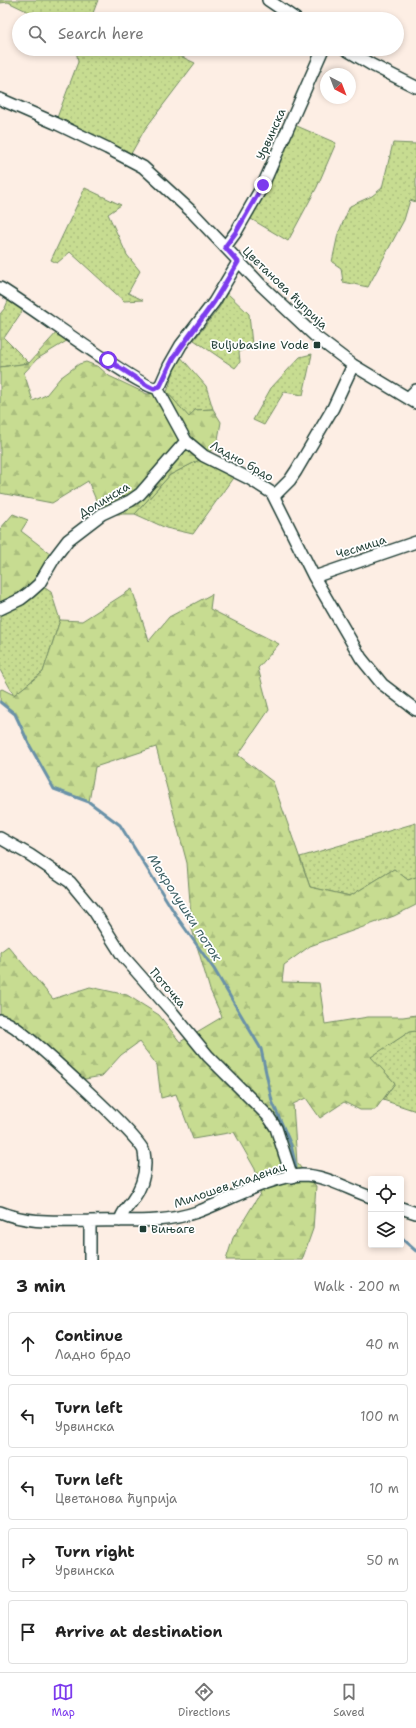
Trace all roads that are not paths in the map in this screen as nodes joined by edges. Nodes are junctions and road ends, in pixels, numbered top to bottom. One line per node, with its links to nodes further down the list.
1 (268, 0): 2 (street)
2 (286, 12)
3 (320, 56): 7 (street, Урвинска)
4 (357, 56): 5 (street)
5 (416, 87)
6 (0, 99): 7 (street, Цветанова ћуприја)
7 (225, 247): 8 (street, Цветанова ћуприја)
8 (238, 262): 10 (street, Цветанова ћуприја); 11 (street)
9 (0, 288): 11 (street)
10 (354, 365): 13 (street, Цветанова ћуприја); 15 (street)
11 (157, 388): 14 (street, Ладно брдо)
12 (416, 390): 13 (street)
13 (412, 401)
14 (186, 441): 15 (street, Ладно брдо); 18 (street, Долинска)
15 (274, 495): 17 (street, Ладно брдо)
16 (416, 542): 17 (street, Чесмица)
17 (314, 577): 19 (street, Ладно брдо)
18 (0, 609)
19 (416, 710)
20 (0, 838): 22 (street, Поточка)
21 (0, 1020): 28 (street)
22 (292, 1176): 23 (street, Милошев кладенац); 28 (street, Милошев кладенац)
23 (368, 1196)
24 (404, 1209): 26 (street)
25 (0, 1212): 27 (street, Милошев кладенац)
26 (416, 1213)
27 (90, 1221): 28 (street, Милошев кладенац); 29 (street)
28 (120, 1221)
29 (90, 1260)

